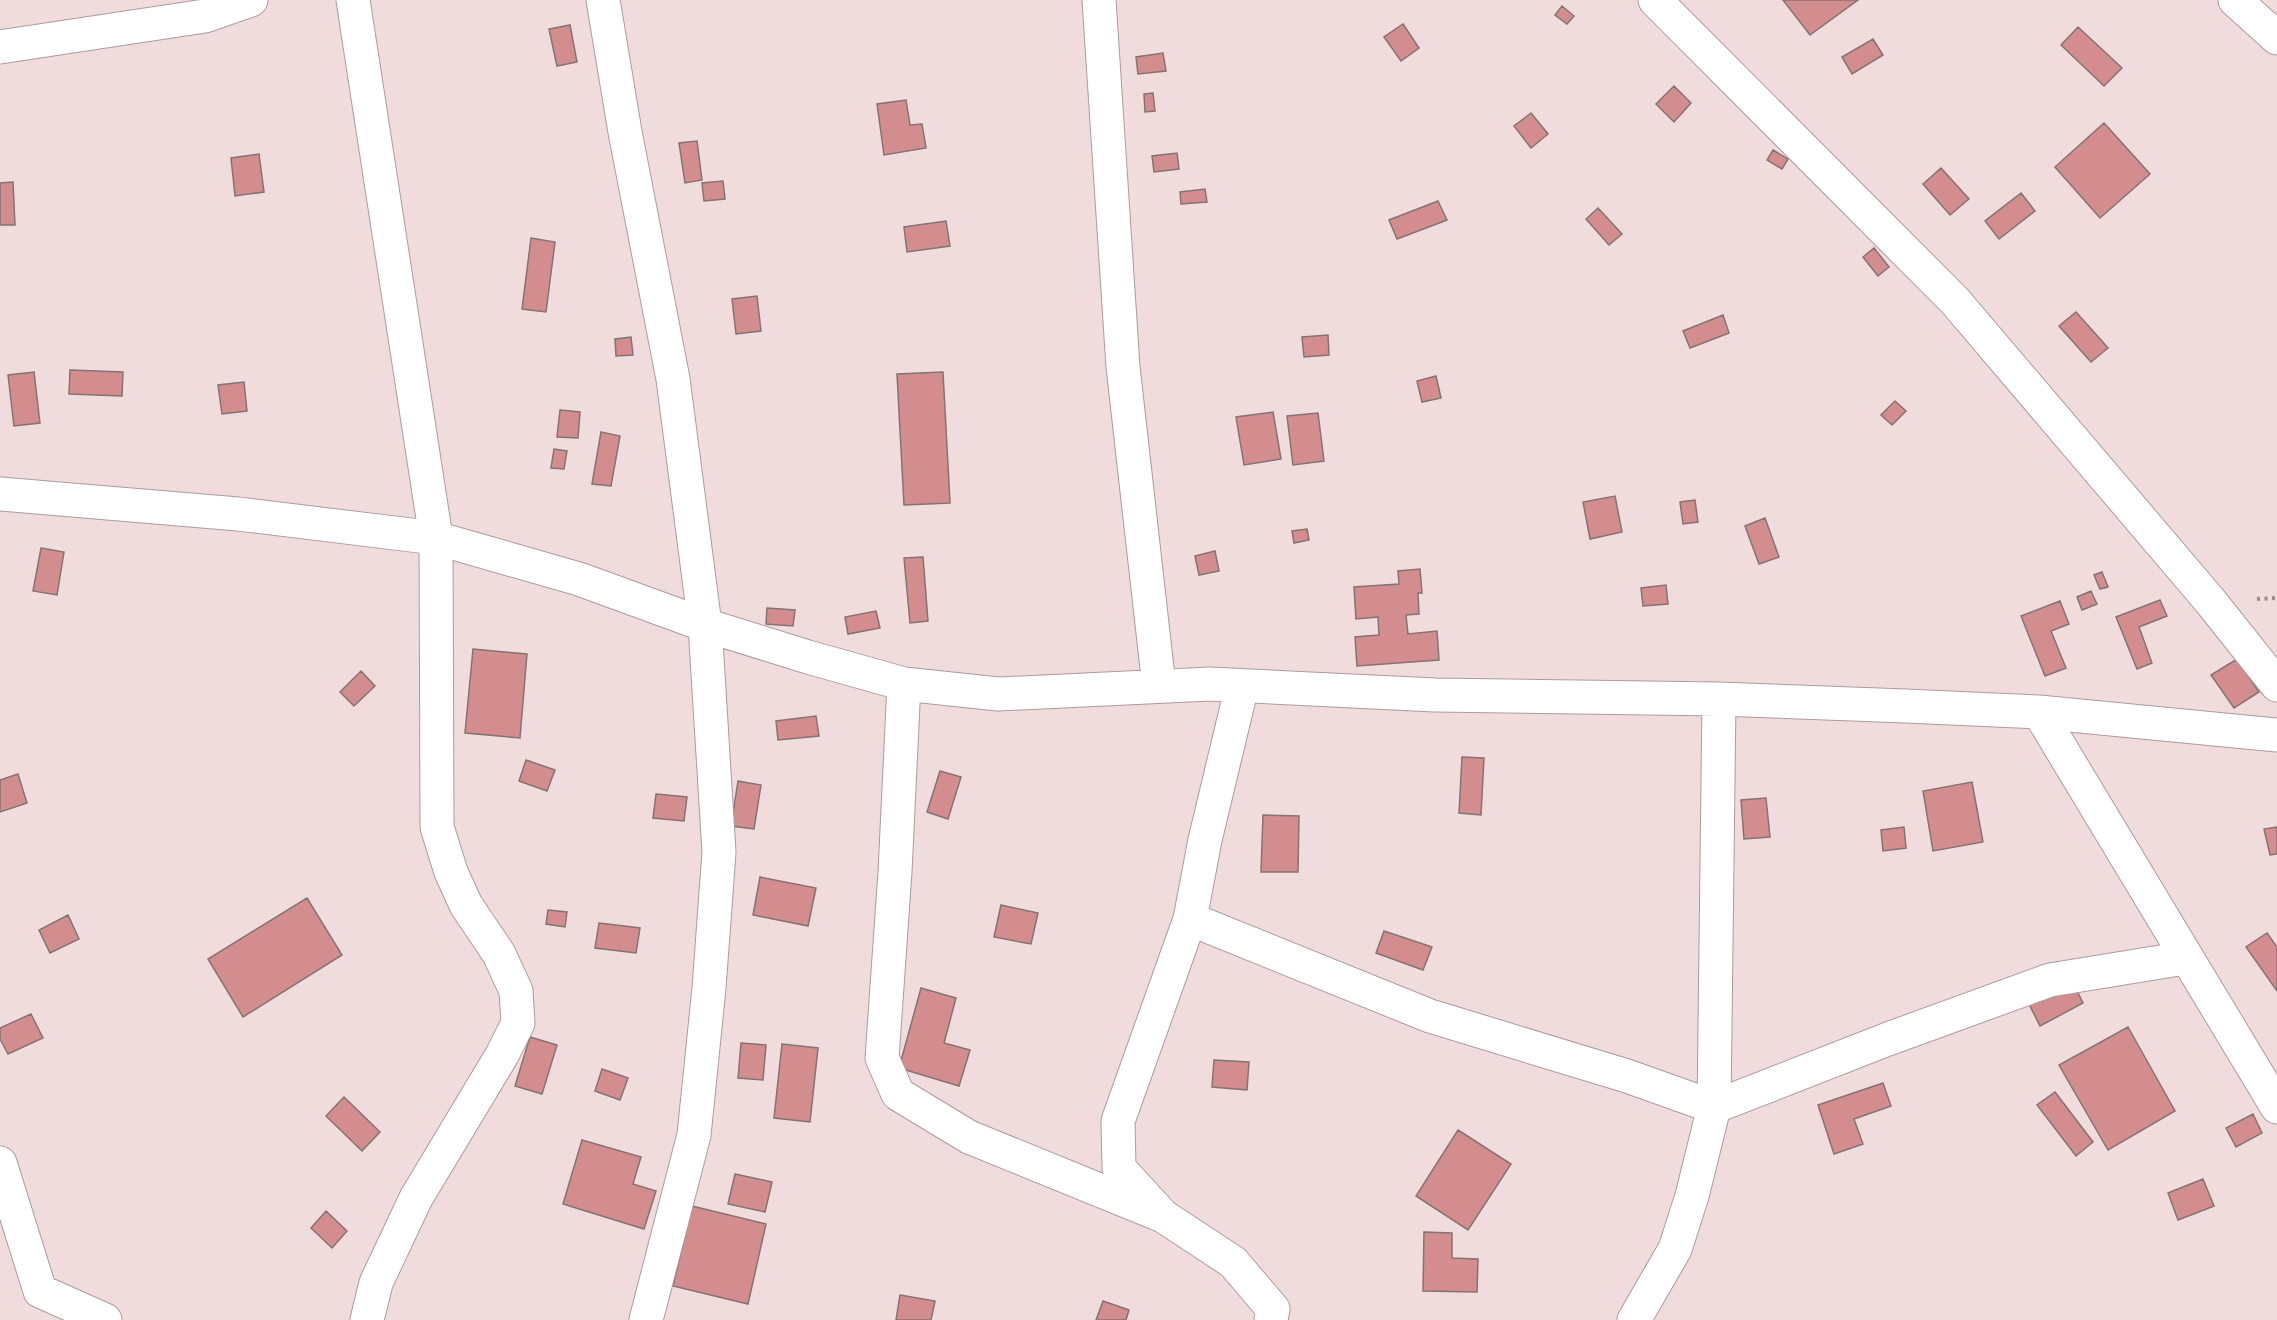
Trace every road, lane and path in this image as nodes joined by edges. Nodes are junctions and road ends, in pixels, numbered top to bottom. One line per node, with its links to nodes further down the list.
1 (250, 0): 8 (street)
2 (353, 0): 10 (street)
3 (603, 0): 11 (street)
4 (1099, 0): 13 (street)
5 (1655, 0): 15 (street)
6 (2235, 0): 7 (street)
7 (2277, 38)
8 (0, 47)
9 (0, 494): 10 (street)
10 (436, 538): 11 (street); 27 (street)
11 (705, 625): 12 (street); 28 (street)
12 (904, 684): 13 (street); 24 (street)
13 (1159, 686): 14 (street)
14 (1242, 686): 16 (street); 19 (street)
15 (2277, 686)
16 (1719, 699): 17 (street); 21 (street)
17 (2039, 712): 18 (street); 20 (street)
18 (2277, 735)
19 (1190, 919): 21 (street); 24 (street)
20 (2185, 958): 21 (street); 22 (street)
21 (1714, 1107): 30 (street)
22 (2277, 1107)
23 (0, 1163): 25 (street)
24 (1163, 1216): 29 (street)
25 (45, 1305): 26 (street)
26 (105, 1320)
27 (367, 1320)
28 (646, 1320)
29 (1270, 1320)
30 (1634, 1320)

